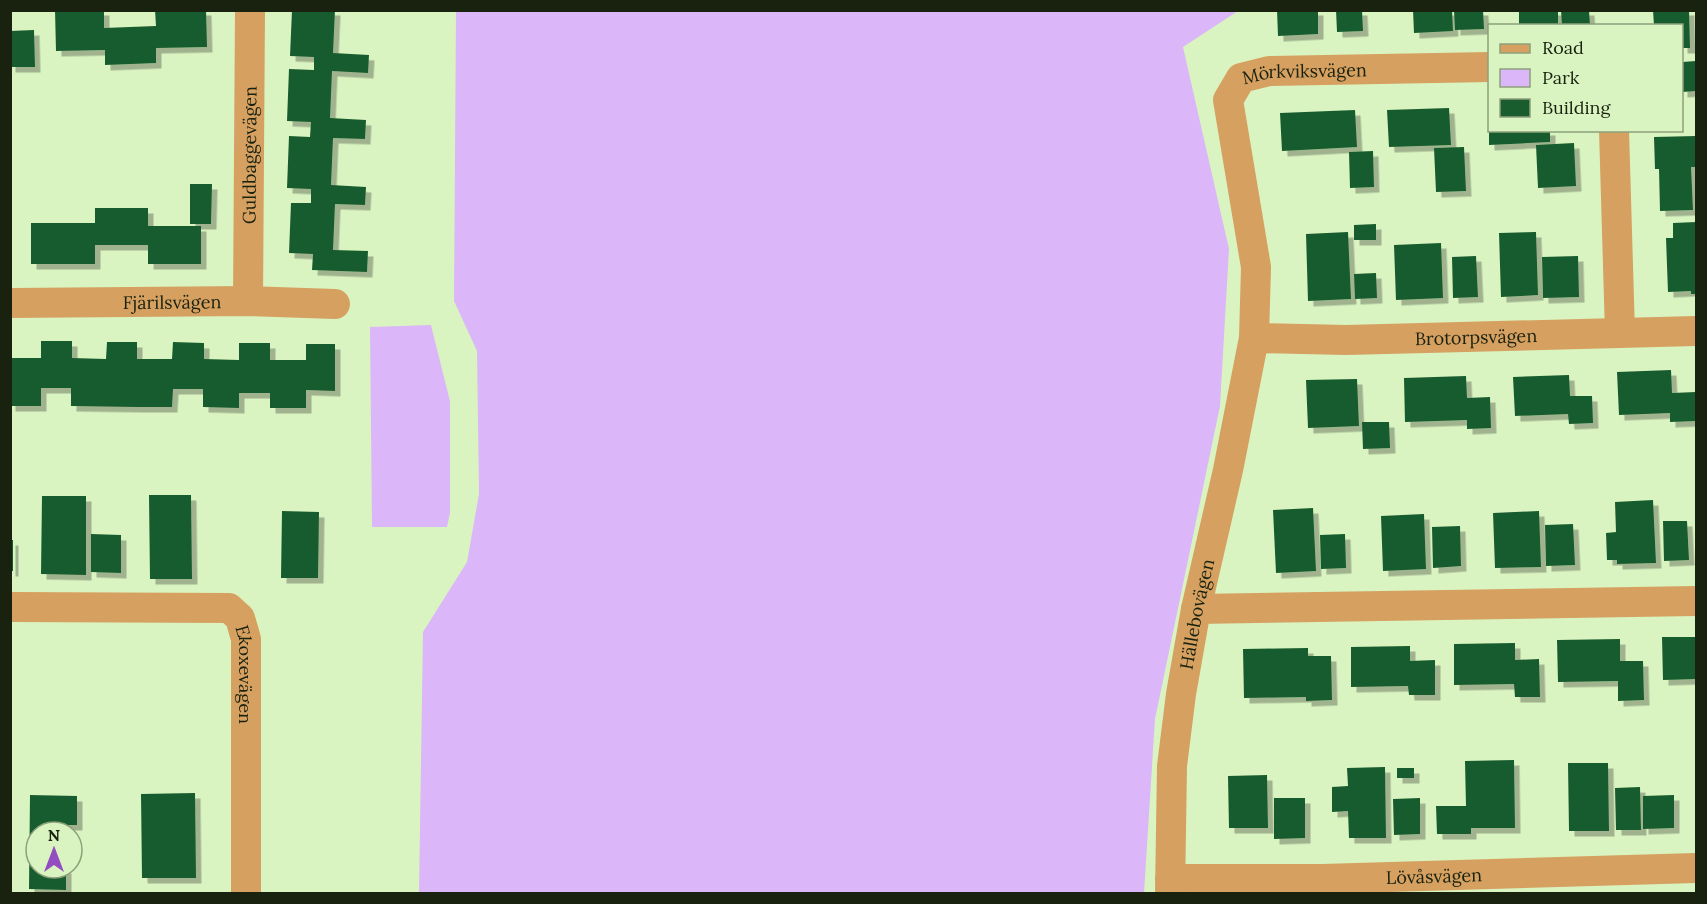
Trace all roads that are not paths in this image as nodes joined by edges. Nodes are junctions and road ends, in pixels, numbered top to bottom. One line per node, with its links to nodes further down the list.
1 (250, 10): 4 (street, Guldbaggevägen)
2 (1488, 67): 9 (street, Mörkviksvägen)
3 (1614, 132): 8 (street)
4 (248, 301): 5 (street, Fjärilsvägen); 6 (street, Fjärilsvägen)
5 (10, 303)
6 (335, 304)
7 (1696, 331): 8 (street, Brotorpsvägen)
8 (1620, 333): 9 (street, Brotorpsvägen)
9 (1254, 338): 12 (street, Hällebovägen)
10 (1696, 601): 12 (street)
11 (10, 607): 15 (street, Ekoxevägen)
12 (1196, 609): 14 (street, Hällebovägen)
13 (1696, 868): 14 (street, Lövåsvägen)
14 (1170, 886)
15 (246, 894)

